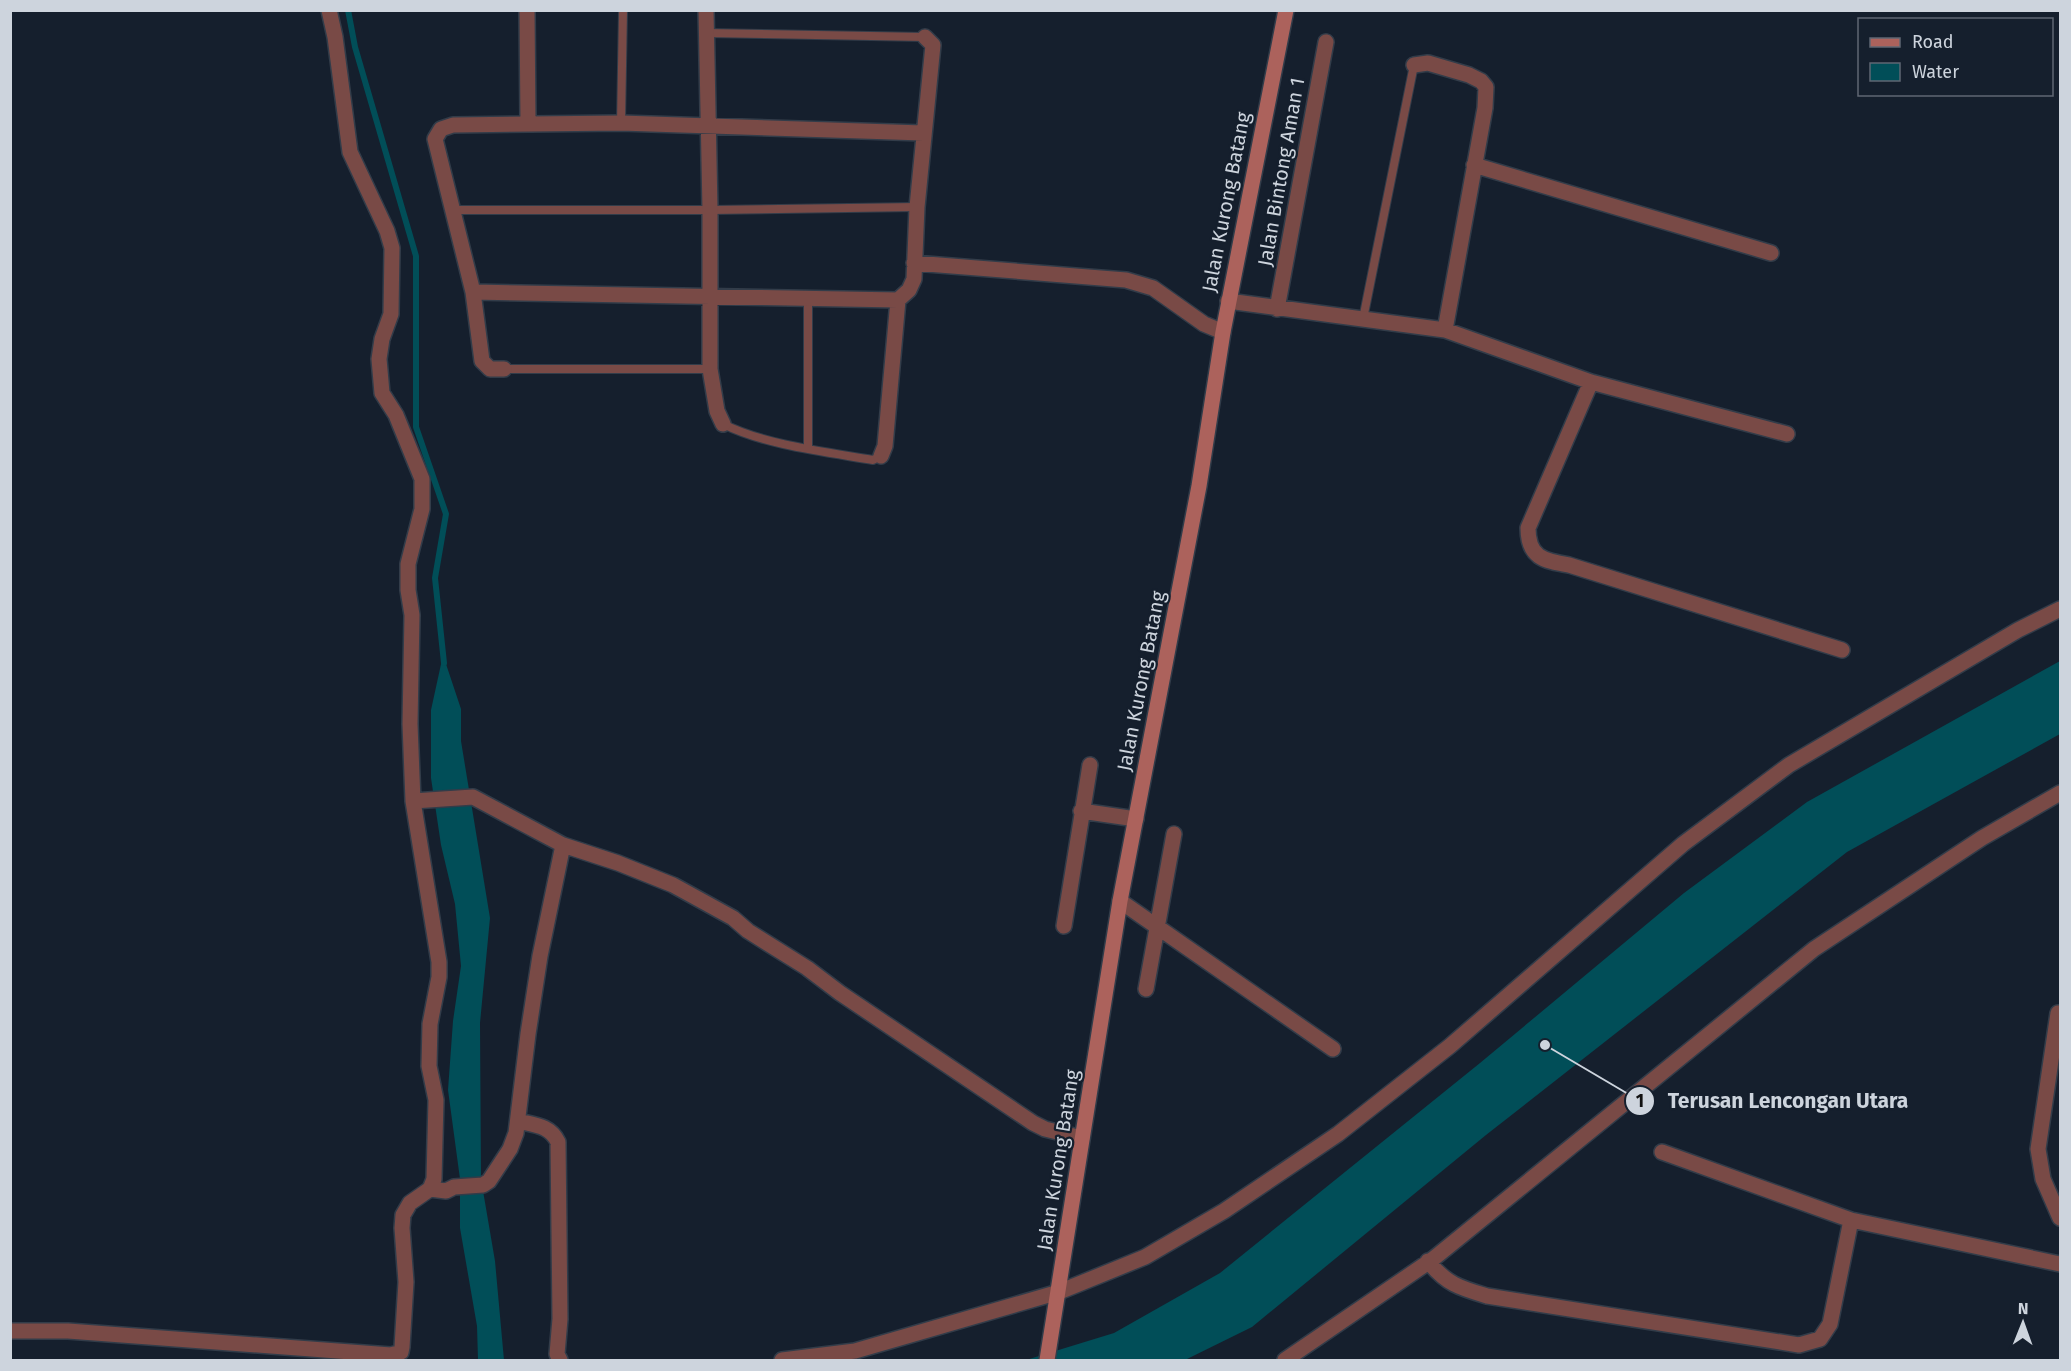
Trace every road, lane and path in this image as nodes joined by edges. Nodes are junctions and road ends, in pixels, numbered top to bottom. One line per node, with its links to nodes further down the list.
1 (328, 10): 40 (street)
2 (527, 10): 10 (street)
3 (623, 10): 11 (lane)
4 (706, 10): 6 (street)
5 (1286, 10): 24 (street, Jalan Kurong Batang)
6 (706, 33): 7 (lane); 12 (street)
7 (925, 37): 13 (street)
8 (1326, 42): 25 (street, Jalan Bintong Aman 1)
9 (1414, 64): 14 (street); 26 (lane)
10 (528, 123): 11 (street); 16 (street)
11 (621, 123): 12 (street)
12 (709, 125): 13 (street); 17 (street)
13 (923, 133): 15 (street)
14 (1474, 165): 18 (street); 27 (street)
15 (917, 207): 17 (lane); 19 (street)
16 (453, 210): 17 (lane); 20 (street)
17 (710, 210): 21 (street)
18 (1770, 253)
19 (914, 263): 23 (street); 28 (street)
20 (474, 292): 21 (street); 29 (street)
21 (709, 296): 22 (street); 30 (street)
22 (808, 300): 23 (street); 34 (lane)
23 (898, 300): 35 (street)
24 (1228, 301): 25 (street); 28 (street, Jalan Kurong Batang)
25 (1277, 309): 26 (street)
26 (1363, 319): 27 (street)
27 (1445, 330): 31 (street)
28 (1222, 332): 42 (street, Jalan Kurong Batang)
29 (504, 369): 30 (lane)
30 (710, 369): 32 (street)
31 (1592, 382): 33 (street); 37 (street)
32 (723, 424): 34 (lane)
33 (1787, 434)
34 (808, 448): 35 (lane)
35 (881, 456)
36 (2061, 609): 59 (street)
37 (1842, 650)
38 (1090, 765): 41 (street)
39 (2061, 793): 57 (street)
40 (420, 801): 44 (street); 54 (street)
41 (1081, 811): 42 (street); 46 (street)
42 (1136, 819): 45 (street, Jalan Kurong Batang)
43 (1174, 834): 47 (street)
44 (562, 845): 51 (street); 52 (street)
45 (1120, 901): 47 (street); 52 (street, Jalan Kurong Batang)
46 (1064, 926)
47 (1157, 928): 48 (street); 50 (street)
48 (1146, 989)
49 (2058, 1013): 55 (street)
50 (1333, 1049)
51 (518, 1121): 54 (street); 61 (street)
52 (1082, 1138): 59 (street, Jalan Kurong Batang)
53 (1662, 1152): 56 (street)
54 (430, 1188): 60 (street)
55 (2061, 1218)
56 (1851, 1220): 57 (street); 58 (street)
57 (1428, 1261): 64 (street)
58 (2061, 1264)
59 (1058, 1300): 62 (street); 63 (street, Jalan Kurong Batang)
60 (10, 1331)
61 (560, 1360)
62 (782, 1360)
63 (1047, 1360)
64 (1285, 1360)

